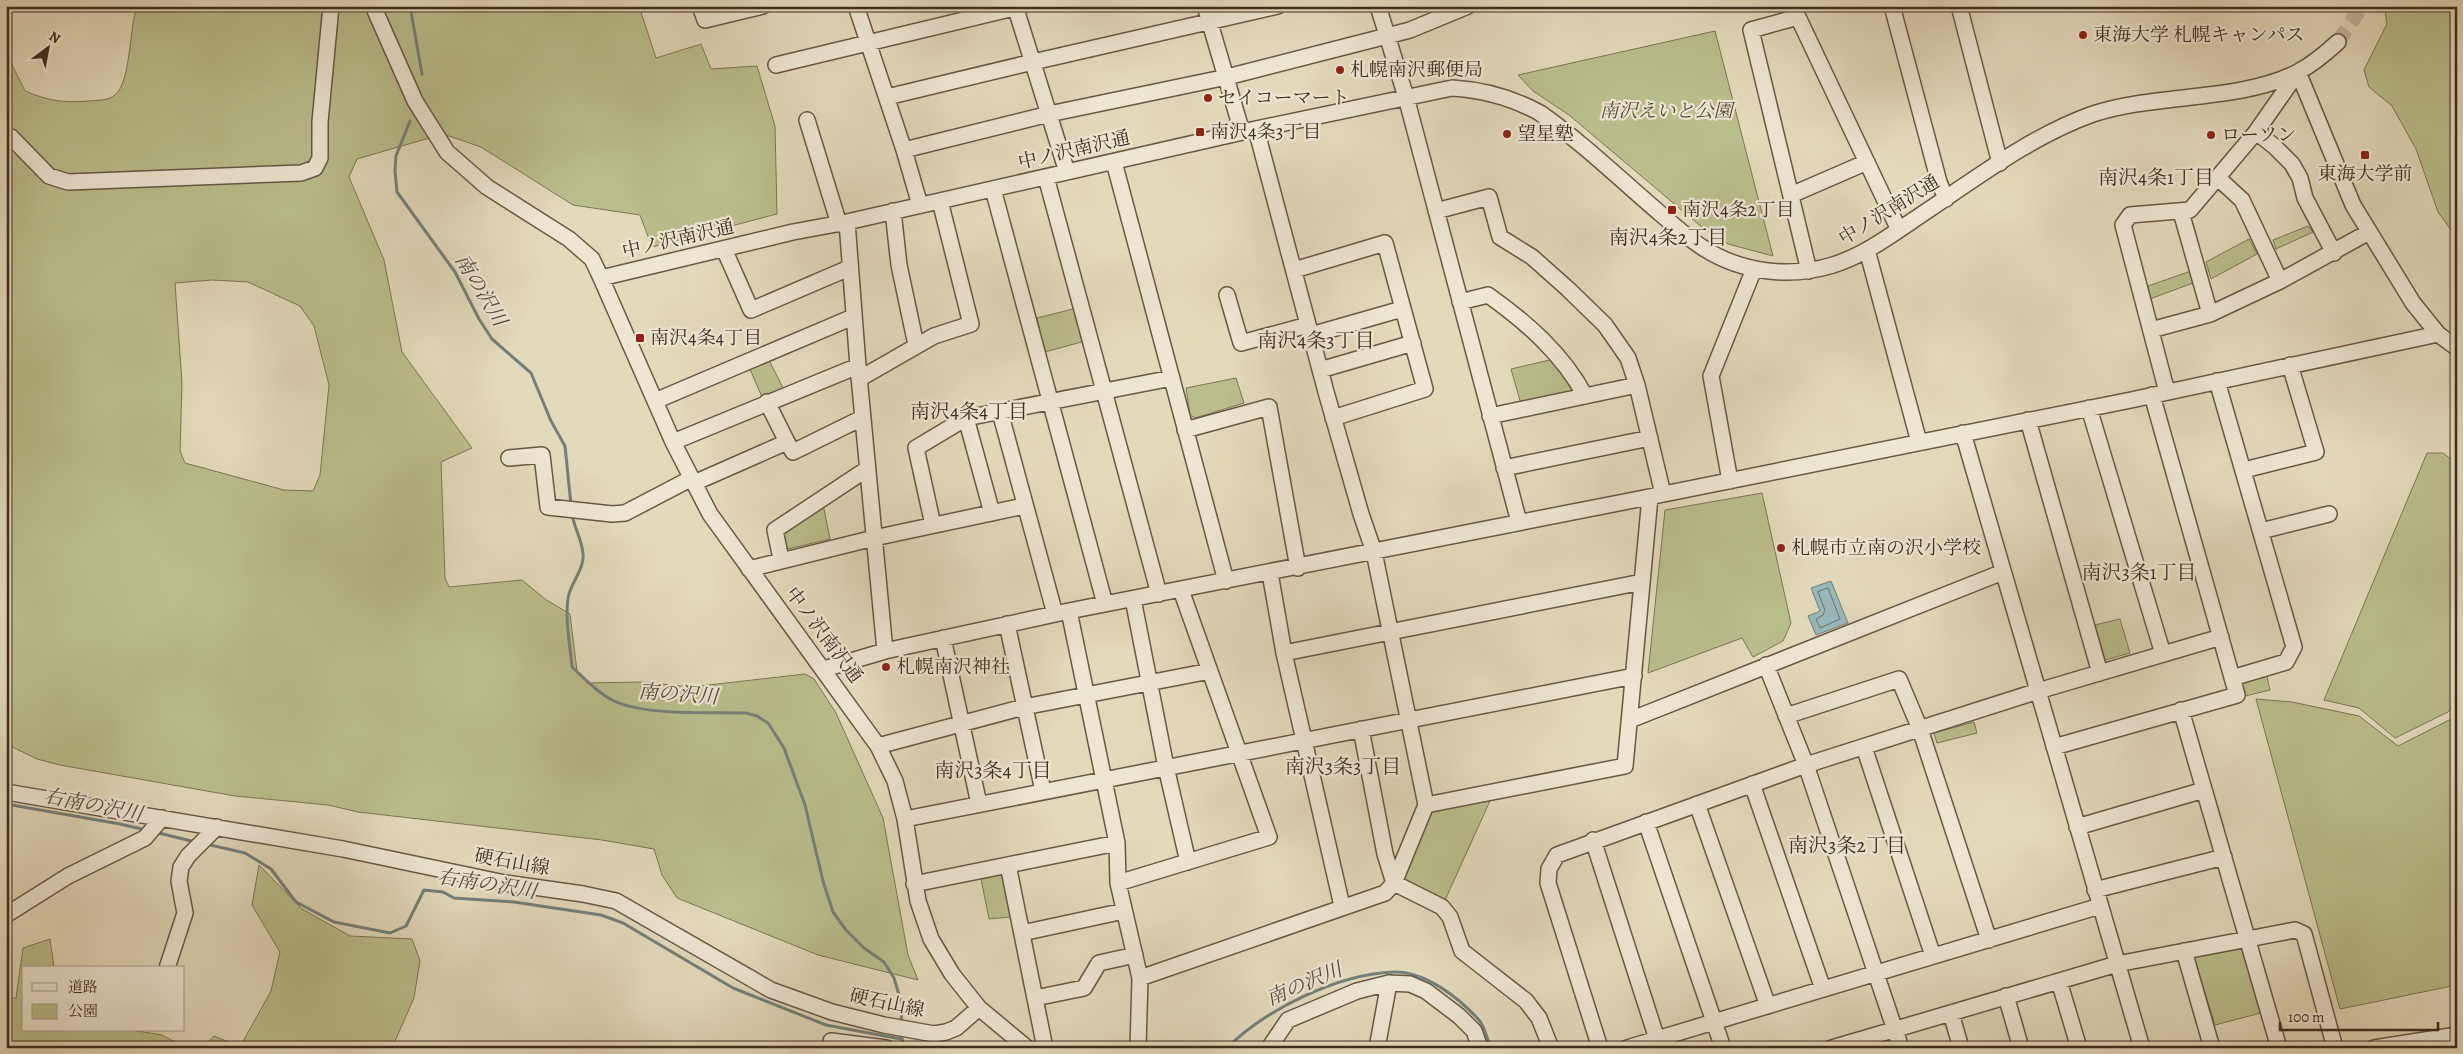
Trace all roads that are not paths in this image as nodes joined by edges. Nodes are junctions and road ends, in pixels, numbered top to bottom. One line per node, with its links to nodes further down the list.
1 (331, 6): 27 (street)
2 (373, 6): 53 (street)
3 (700, 6): 4 (street)
4 (763, 6)
5 (856, 6): 16 (street)
6 (1204, 6): 13 (street)
7 (1278, 6): 13 (street)
8 (1378, 6): 14 (street)
9 (1468, 6): 14 (street)
10 (1892, 6): 37 (street)
11 (1959, 6): 31 (street)
12 (1018, 7): 16 (street); 17 (street)
13 (1210, 23): 17 (street); 20 (street)
14 (1387, 36): 20 (street); 22 (street)
15 (2338, 42): 19 (street, 中ノ沢南沢通)
16 (868, 44): 18 (street); 21 (street)
17 (1033, 62): 21 (street); 23 (street)
18 (776, 65)
19 (2298, 72): 26 (street); 31 (street, 中ノ沢南沢通); 45 (street)
20 (1227, 77): 23 (street); 25 (street)
21 (887, 97): 28 (street)
22 (1406, 97): 25 (street, 中ノ沢南沢通); 41 (street); 50 (street, 中ノ沢南沢通)
23 (1049, 114): 28 (street); 32 (street)
24 (807, 120): 43 (street)
25 (1249, 131): 29 (street, 中ノ沢南沢通); 51 (street)
26 (2256, 132): 34 (street); 48 (street)
27 (11, 137)
28 (904, 150): 39 (street)
29 (1114, 162): 32 (street, 中ノ沢南沢通); 69 (street)
30 (1867, 162): 36 (street); 36 (street); 44 (street)
31 (2000, 163): 37 (street, 中ノ沢南沢通)
32 (1067, 172): 33 (street, 中ノ沢南沢通)
33 (1046, 177): 35 (street, 中ノ沢南沢通); 72 (street)
34 (2218, 178): 42 (street); 54 (street)
35 (993, 189): 38 (street, 中ノ沢南沢通); 78 (street)
36 (1791, 195): 52 (street)
37 (1946, 199): 44 (street, 中ノ沢南沢通)
38 (940, 201): 39 (street, 中ノ沢南沢通); 64 (street)
39 (920, 205): 40 (street, 中ノ沢南沢通)
40 (893, 211): 43 (street, 中ノ沢南沢通); 64 (street)
41 (1436, 211): 56 (street); 71 (street)
42 (2181, 212): 58 (street); 61 (street)
43 (843, 223): 46 (street, 中ノ沢南沢通); 49 (street)
44 (1899, 230): 47 (street, 中ノ沢南沢通)
45 (2369, 232): 48 (street); 62 (street)
46 (724, 249): 49 (street); 53 (street, 中ノ沢南沢通)
47 (1867, 250): 52 (street, 中ノ沢南沢通); 91 (street)
48 (2334, 253): 54 (street)
49 (849, 268): 59 (street)
50 (1754, 269): 52 (street, 中ノ沢南沢通); 97 (street)
51 (1294, 270): 57 (street); 60 (street)
52 (1809, 271)
53 (601, 278): 76 (street, 中ノ沢南沢通)
54 (2280, 281): 58 (street)
55 (1227, 296): 60 (street)
56 (1460, 302): 75 (street); 81 (street)
57 (1402, 309): 60 (street); 63 (street)
58 (2210, 314): 61 (street)
59 (853, 317): 68 (street); 76 (street)
60 (1309, 330): 67 (street)
61 (2151, 330): 73 (street)
62 (2438, 334): 65 (street); 66 (street)
63 (1413, 343): 67 (street); 84 (street)
64 (916, 345): 68 (street)
65 (2457, 348)
66 (2290, 366): 70 (street); 95 (street)
67 (1320, 370): 84 (street)
68 (858, 373): 77 (street); 82 (street)
69 (1172, 378): 72 (street); 86 (street)
70 (2216, 381): 73 (street); 95 (street)
71 (1637, 385): 75 (street); 88 (street)
72 (1105, 391): 78 (street); 115 (street)
73 (2167, 392): 74 (street)
74 (2152, 395): 79 (street); 122 (street)
75 (1585, 396): 81 (street)
76 (656, 401): 89 (street, 中ノ沢南沢通)
77 (767, 402): 89 (street); 90 (street)
78 (1051, 402): 80 (street); 117 (street)
79 (2089, 408): 85 (street); 125 (street)
80 (1000, 412): 83 (street); 99 (street)
81 (1490, 416): 93 (street)
82 (862, 418): 90 (street); 94 (street)
83 (966, 418): 100 (street); 103 (street)
84 (1333, 418): 106 (street)
85 (2028, 420): 87 (street); 129 (street)
86 (1185, 430): 108 (street); 112 (street)
87 (1963, 433): 91 (street); 110 (street)
88 (1650, 438): 93 (street); 98 (street)
89 (673, 442): 96 (street, 中ノ沢南沢通)
90 (787, 442): 96 (street)
91 (1919, 442): 97 (street)
92 (509, 458): 96 (street)
93 (1504, 468): 102 (street)
94 (867, 469): 105 (street); 107 (street)
95 (2244, 470): 104 (street)
96 (693, 481): 109 (street, 中ノ沢南沢通)
97 (1730, 481): 98 (street)
98 (1657, 495): 102 (street); 113 (street)
99 (1024, 506): 100 (street); 118 (street)
100 (992, 513): 103 (street)
101 (2329, 514): 104 (street)
102 (1519, 522): 106 (street)
103 (933, 525): 105 (street)
104 (2261, 531): 131 (street)
105 (874, 538): 107 (street); 123 (street)
106 (1374, 552): 108 (street); 120 (street)
107 (781, 559): 109 (street)
108 (1298, 568): 111 (street)
109 (749, 569): 127 (street, 中ノ沢南沢通)
110 (2003, 572): 126 (street); 133 (street)
111 (1270, 573): 112 (street); 124 (street)
112 (1226, 581): 114 (street)
113 (1642, 582): 120 (street); 130 (street)
114 (1181, 590): 115 (street); 128 (street)
115 (1159, 594): 116 (street)
116 (1133, 598): 117 (street); 132 (street)
117 (1104, 604): 118 (street)
118 (1062, 612): 119 (street); 134 (street)
119 (1007, 624): 121 (street); 135 (street)
120 (1392, 632): 124 (street); 138 (street)
121 (943, 638): 123 (street); 140 (street)
122 (2221, 638): 125 (street); 131 (street)
123 (885, 651): 127 (street)
124 (1284, 653): 143 (street)
125 (2163, 654): 129 (street)
126 (1766, 665): 137 (street); 139 (street)
127 (824, 669): 144 (street, 中ノ沢南沢通)
128 (1210, 671): 132 (street); 147 (street)
129 (2100, 673): 133 (street)
130 (1634, 676): 138 (street); 139 (street)
131 (2232, 678): 136 (street)
132 (1150, 683): 134 (street); 149 (street)
133 (2038, 691): 142 (street); 146 (street)
134 (1088, 695): 135 (street); 150 (street)
135 (1024, 707): 140 (street); 153 (street)
136 (2181, 710): 146 (street); 152 (street)
137 (1786, 716): 142 (street); 148 (street)
138 (1410, 720): 141 (street); 157 (street)
139 (1630, 720): 157 (street)
140 (962, 722): 144 (street); 155 (street)
141 (1361, 729): 143 (street); 168 (street)
142 (1920, 729): 145 (street); 178 (street)
143 (1304, 740): 147 (street); 172 (street)
144 (878, 746): 159 (street, 中ノ沢南沢通)
145 (1864, 747): 148 (street); 181 (street)
146 (2054, 747): 161 (street)
147 (1238, 752): 149 (street); 166 (street)
148 (1806, 765): 151 (street); 184 (street)
149 (1166, 767): 150 (street); 166 (street)
150 (1104, 779): 153 (street); 164 (street)
151 (1752, 784): 156 (street); 188 (street)
152 (2204, 790): 161 (street); 165 (street)
153 (1042, 791): 155 (street)
154 (6, 792): 158 (street, 硬石山線)
155 (979, 804): 159 (street)
156 (1697, 804): 160 (street); 191 (street)
157 (1426, 805): 168 (street)
158 (162, 818): 162 (street, 硬石山線); 175 (street)
159 (905, 819): 170 (street, 中ノ沢南沢通)
160 (1646, 822): 163 (street); 195 (street)
161 (2077, 827): 171 (street)
162 (213, 831): 183 (street); 194 (street, 硬石山線)
163 (1593, 840): 198 (street); 209 (street)
164 (1117, 843): 167 (street); 169 (street)
165 (2224, 857): 171 (street); 177 (street)
166 (1188, 862): 169 (street)
167 (1008, 865): 170 (street); 176 (street)
168 (1394, 882): 172 (street); 208 (street)
169 (1118, 883): 174 (street)
170 (914, 884): 192 (street, 中ノ沢南沢通)
171 (2095, 890): 173 (street)
172 (1342, 906): 185 (street)
173 (2100, 906): 178 (street); 182 (street)
174 (1124, 911): 176 (street); 180 (street)
175 (6, 916)
176 (1022, 933): 190 (street)
177 (2248, 939): 179 (street); 219 (street); 220 (street)
178 (1989, 940): 181 (street)
179 (2184, 951): 182 (street); 218 (street)
180 (1135, 955): 185 (street); 190 (street)
181 (1933, 956): 184 (street)
182 (2117, 964): 186 (street); 217 (street)
183 (168, 966)
184 (1877, 973): 188 (street); 196 (street)
185 (1140, 978): 205 (street)
186 (2059, 981): 189 (street); 216 (street)
187 (1389, 983): 201 (street); 206 (street); 207 (street)
188 (1823, 989): 191 (street)
189 (2006, 996): 193 (street); 215 (street)
190 (1035, 998): 204 (street)
191 (1768, 1006): 195 (street)
192 (980, 1008): 194 (street, 硬石山線); 203 (street, 中ノ沢南沢通)
193 (1951, 1013): 196 (street); 214 (street)
194 (846, 1016): 199 (street)
195 (1714, 1022): 198 (street); 211 (street)
196 (1896, 1029): 212 (street); 213 (street)
197 (2457, 1036): 200 (street)
198 (1657, 1039): 210 (street)
199 (829, 1044): 202 (street)
200 (2426, 1044): 221 (street)
201 (1272, 1047)
202 (886, 1048)
203 (1027, 1048)
204 (1045, 1048)
205 (1138, 1048)
206 (1376, 1048)
207 (1480, 1048)
208 (1551, 1048)
209 (1600, 1048)
210 (1627, 1048)
211 (1723, 1048)
212 (1832, 1048)
213 (1901, 1048)
214 (1961, 1048)
215 (2021, 1048)
216 (2079, 1048)
217 (2142, 1048)
218 (2212, 1048)
219 (2280, 1048)
220 (2334, 1048)
221 (2374, 1048)

